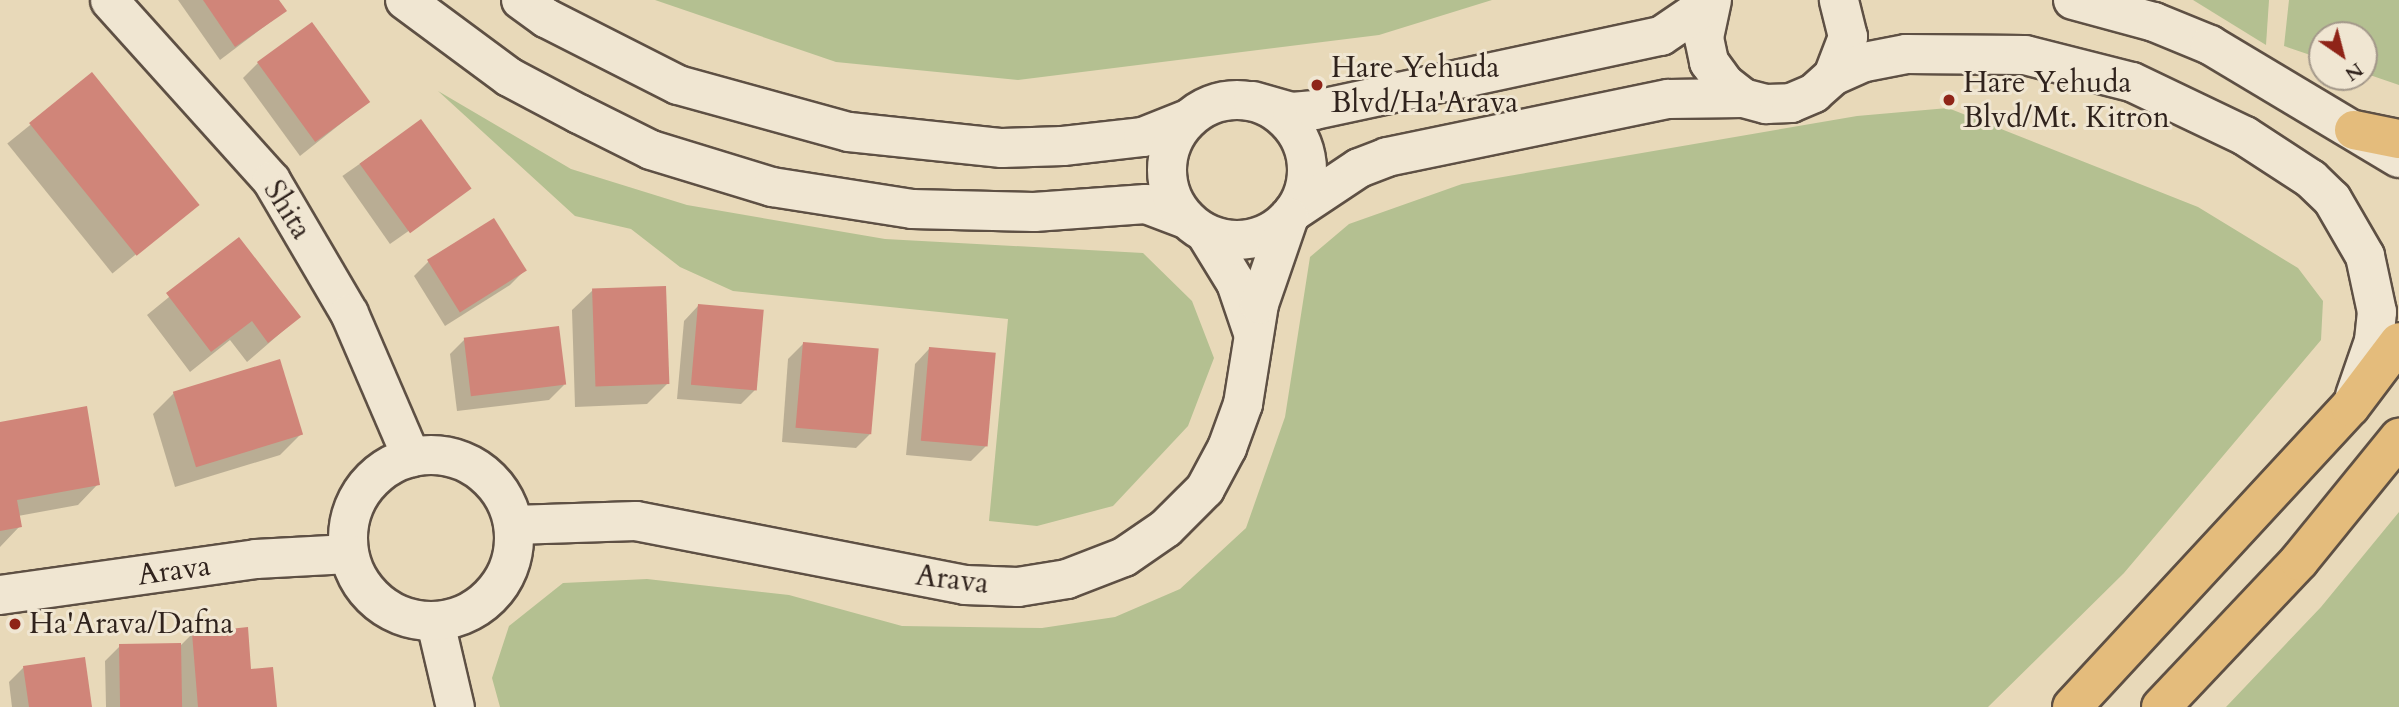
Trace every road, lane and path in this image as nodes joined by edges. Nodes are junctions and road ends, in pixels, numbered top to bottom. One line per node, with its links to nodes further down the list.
1 (109, 0): 20 (street, Shita)
2 (405, 0): 15 (street)
3 (521, 0): 10 (street)
4 (1839, 0): 7 (street)
5 (2073, 0): 11 (street)
6 (1711, 1): 8 (street); 9 (street)
7 (1833, 76): 8 (street); 18 (street)
8 (1743, 98): 14 (street)
9 (1253, 101): 10 (street); 14 (street)
10 (1188, 119): 15 (street)
11 (2354, 130): 12 (main road); 13 (street)
12 (2399, 139)
13 (2399, 158)
14 (1291, 215): 15 (street); 16 (street, Arava)
15 (1196, 226): 16 (street, Arava)
16 (1254, 339): 21 (street, Arava)
17 (2399, 342): 18 (main road)
18 (2350, 407): 26 (main road)
19 (2399, 438): 27 (main road)
20 (411, 457): 21 (street); 22 (street)
21 (514, 525): 24 (street)
22 (349, 554): 23 (street, Arava); 24 (street)
23 (0, 595)
24 (435, 622): 25 (street)
25 (455, 707)
26 (2072, 707)
27 (2161, 707)

